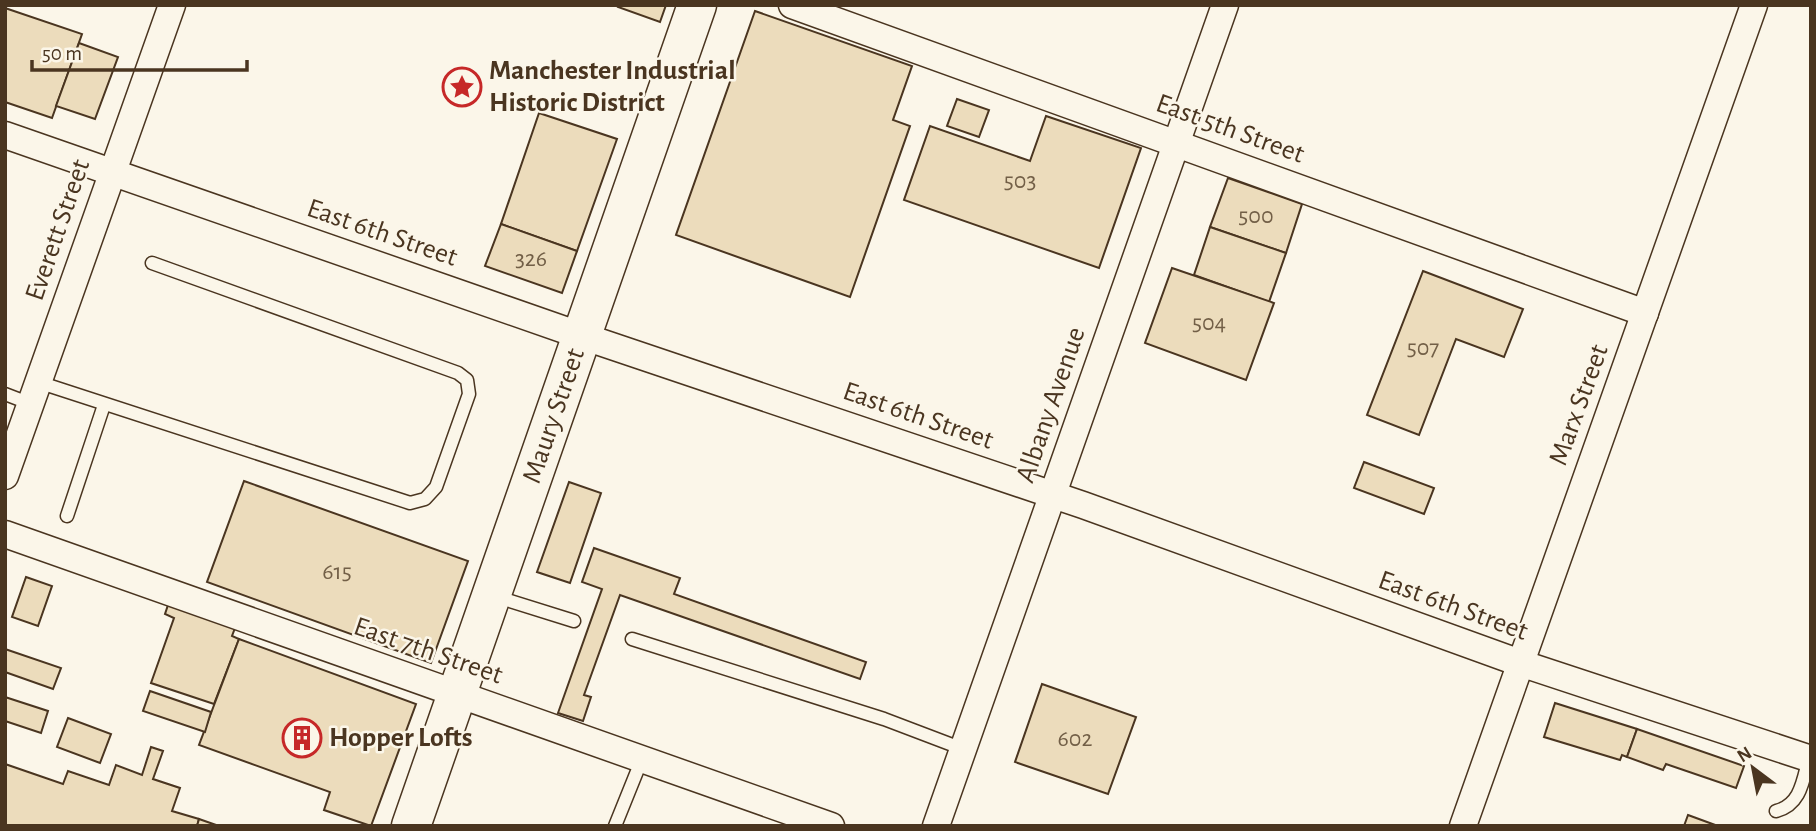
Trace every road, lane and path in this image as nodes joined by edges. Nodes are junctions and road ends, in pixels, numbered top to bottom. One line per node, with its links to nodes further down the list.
1 (172, 5): 8 (street, Everett Street)
2 (696, 5): 11 (main road, Maury Street)
3 (792, 5): 7 (street, East 5th Street)
4 (1225, 5): 7 (street, Albany Avenue)
5 (1754, 5): 10 (street, Marx Street)
6 (5, 135): 8 (street, East 6th Street)
7 (1176, 143): 10 (street, East 5th Street); 16 (street, Albany Avenue)
8 (112, 172): 11 (street, East 6th Street); 12 (street, Everett Street)
9 (152, 263): 14 (lane)
10 (1645, 313): 22 (street, Marx Street)
11 (582, 336): 16 (street, East 6th Street); 19 (main road, Maury Street)
12 (34, 393): 13 (lane); 14 (lane); 15 (street, Everett Street)
13 (5, 394)
14 (104, 405): 17 (lane)
15 (5, 476)
16 (1053, 495): 22 (street, East 6th Street); 24 (street, Albany Avenue)
17 (67, 516)
18 (5, 534): 23 (street, East 7th Street)
19 (491, 595): 20 (lane); 23 (main road, Maury Street)
20 (574, 621)
21 (632, 639): 24 (lane)
22 (1520, 663): 25 (street, East 6th Street); 32 (street, Marx Street)
23 (456, 694): 26 (street, East 7th Street); 28 (main road, Maury Street)
24 (963, 749): 31 (street, Albany Avenue)
25 (1810, 758): 27 (lane)
26 (642, 760): 29 (lane); 30 (street, East 7th Street)
27 (1776, 811)
28 (411, 826)
29 (615, 826)
30 (831, 826)
31 (936, 826)
32 (1463, 826)

